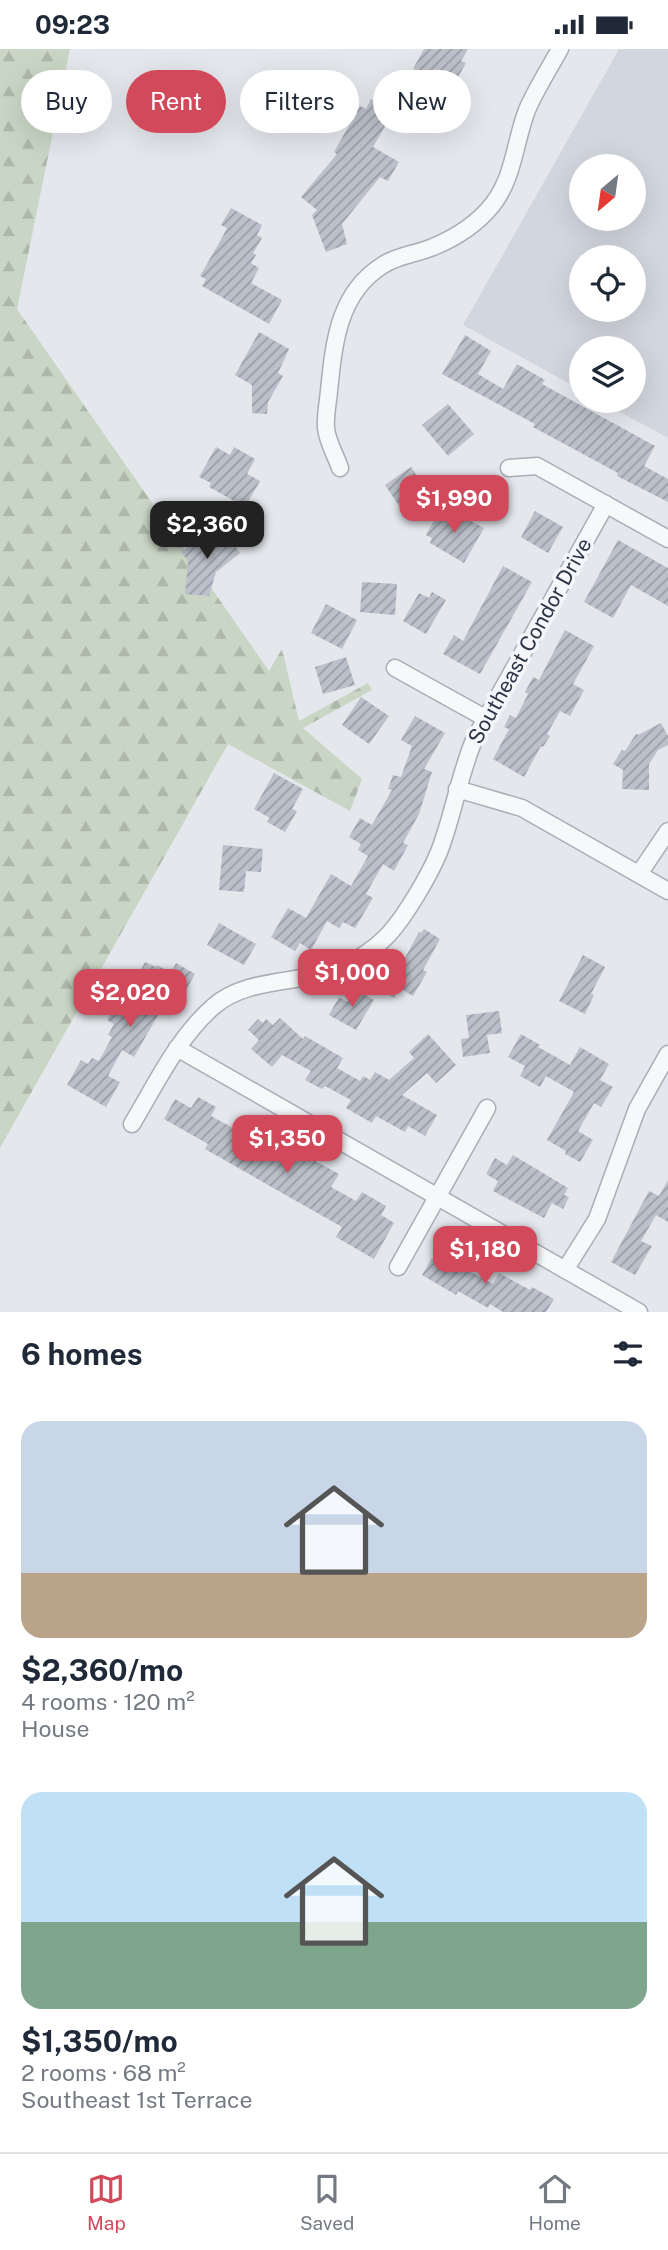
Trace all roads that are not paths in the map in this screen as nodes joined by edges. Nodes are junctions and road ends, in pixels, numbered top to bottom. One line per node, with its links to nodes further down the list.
1 (560, 49): 2 (street)
2 (340, 468)
3 (509, 468): 4 (street)
4 (606, 504): 5 (street); 7 (street, Southeast Condor Drive)
5 (668, 539)
6 (396, 668): 7 (street)
7 (485, 718): 8 (street, Southeast Condor Drive)
8 (457, 789): 10 (street); 12 (street, Southeast Condor Drive)
9 (668, 831): 10 (street)
10 (639, 874): 11 (street)
11 (668, 891)
12 (177, 1048): 15 (street, Southeast Condor Drive); 16 (street)
13 (668, 1054): 18 (street)
14 (487, 1108): 16 (street)
15 (132, 1124)
16 (437, 1198): 17 (street); 18 (street)
17 (398, 1267)
18 (565, 1270): 19 (street)
19 (639, 1312)

